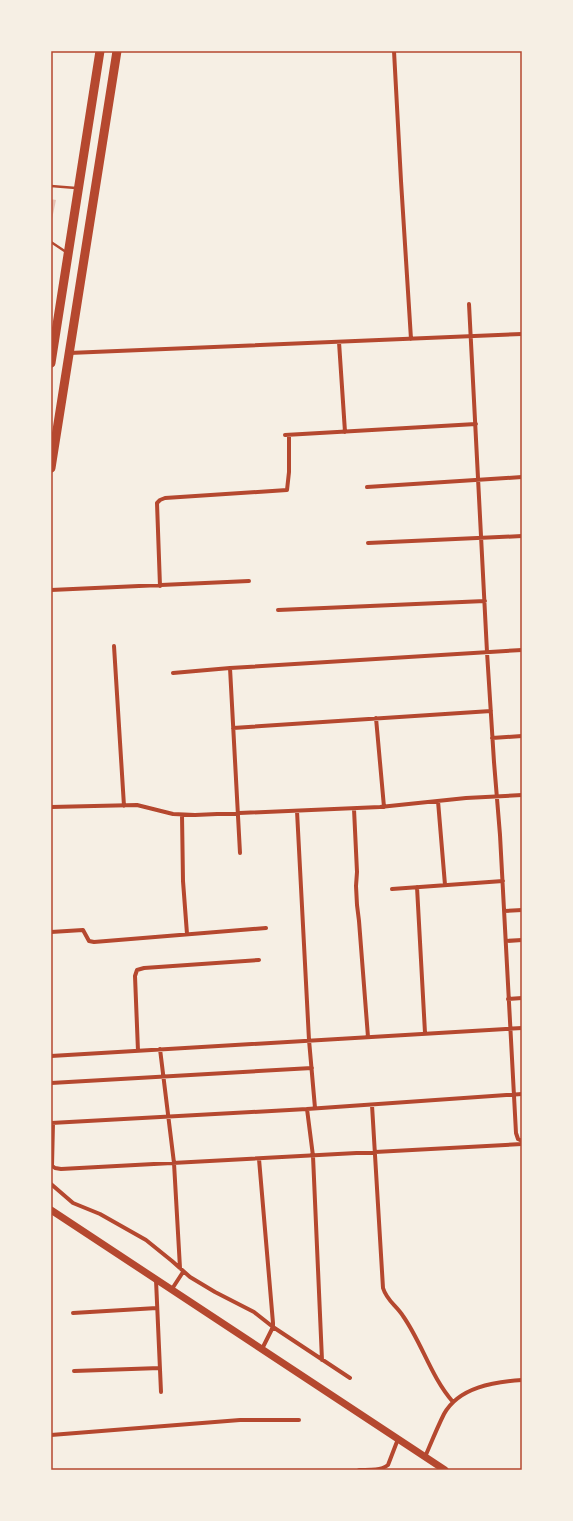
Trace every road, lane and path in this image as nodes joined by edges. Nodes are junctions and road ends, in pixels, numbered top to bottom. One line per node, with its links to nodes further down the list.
1 (100, 51): 5 (highway)
2 (117, 51): 6 (highway)
3 (394, 51): 12 (street)
4 (51, 186): 5 (lane)
5 (78, 188): 6 (highway); 8 (highway)
6 (94, 192): 14 (highway)
7 (51, 242): 8 (lane)
8 (68, 254): 15 (highway)
9 (469, 304): 11 (street)
10 (522, 334): 11 (street)
11 (471, 337): 12 (street); 16 (street)
12 (411, 340): 13 (street)
13 (339, 342): 14 (street); 17 (street)
14 (69, 354): 18 (highway)
15 (51, 358)
16 (476, 424): 17 (street); 20 (street)
17 (345, 432): 26 (street)
18 (51, 468)
19 (522, 477): 20 (street)
20 (478, 480): 21 (street); 23 (street)
21 (367, 487)
22 (522, 536): 23 (street)
23 (482, 538): 24 (street); 28 (street)
24 (368, 543)
25 (249, 581): 26 (street)
26 (160, 586): 27 (street)
27 (51, 590)
28 (484, 601): 29 (street); 32 (street)
29 (278, 610)
30 (114, 646): 43 (street)
31 (522, 650): 32 (street)
32 (487, 652): 33 (street); 35 (street)
33 (230, 668): 34 (street); 37 (street)
34 (173, 673)
35 (491, 711): 36 (street); 39 (street)
36 (376, 718): 37 (street); 45 (street)
37 (233, 728): 48 (street)
38 (522, 736): 39 (street)
39 (492, 738): 41 (street)
40 (522, 795): 41 (street)
41 (497, 797): 42 (street); 51 (street)
42 (438, 801): 45 (street); 52 (street)
43 (124, 806): 44 (street); 49 (street)
44 (51, 807)
45 (384, 807): 46 (street)
46 (354, 808): 47 (street); 68 (street)
47 (297, 811): 48 (street); 69 (street)
48 (237, 814): 49 (street); 50 (street)
49 (182, 815): 59 (street)
50 (240, 853)
51 (503, 881): 52 (street); 56 (street)
52 (445, 885): 53 (street)
53 (417, 887): 54 (street); 67 (street)
54 (392, 889)
55 (522, 910): 56 (street)
56 (504, 911): 61 (street)
57 (266, 928): 59 (street)
58 (51, 932): 59 (street)
59 (187, 934)
60 (522, 940): 61 (street)
61 (506, 941): 64 (street)
62 (259, 960): 71 (street)
63 (522, 998): 64 (street)
64 (508, 999): 65 (street)
65 (510, 1028): 66 (street); 67 (street); 77 (street)
66 (522, 1028)
67 (425, 1034): 68 (street)
68 (368, 1037): 69 (street)
69 (310, 1040): 70 (street); 73 (street)
70 (160, 1049): 71 (street); 74 (street)
71 (138, 1051): 72 (street)
72 (51, 1056)
73 (312, 1068): 74 (street); 79 (street)
74 (163, 1076): 75 (street); 81 (street)
75 (51, 1083)
76 (522, 1094): 77 (street)
77 (515, 1095): 78 (street); 83 (street)
78 (372, 1105): 79 (street); 85 (street)
79 (315, 1108): 80 (street)
80 (307, 1109): 81 (street); 86 (street)
81 (168, 1117): 82 (street); 88 (street)
82 (52, 1123): 89 (street)
83 (522, 1141)
84 (522, 1144): 85 (street)
85 (375, 1152): 86 (street); 105 (street)
86 (313, 1156): 87 (street); 99 (street)
87 (259, 1158): 88 (street); 97 (street)
88 (174, 1163): 89 (street); 92 (street)
89 (52, 1165)
90 (51, 1184): 92 (street)
91 (51, 1210): 93 (main road)
92 (182, 1270): 94 (street); 97 (street)
93 (156, 1279): 94 (main road); 95 (street)
94 (172, 1289): 98 (main road)
95 (157, 1308): 96 (street); 100 (street)
96 (73, 1313)
97 (272, 1327): 98 (street); 99 (street)
98 (262, 1349): 108 (main road)
99 (322, 1360): 102 (street)
100 (160, 1368): 101 (street); 104 (street)
101 (74, 1371)
102 (350, 1378)
103 (522, 1380): 105 (street)
104 (161, 1392)
105 (453, 1402): 109 (street)
106 (299, 1420): 107 (street)
107 (51, 1435)
108 (398, 1439): 109 (main road); 110 (street)
109 (425, 1457): 111 (main road)
110 (359, 1470)
111 (445, 1470)

